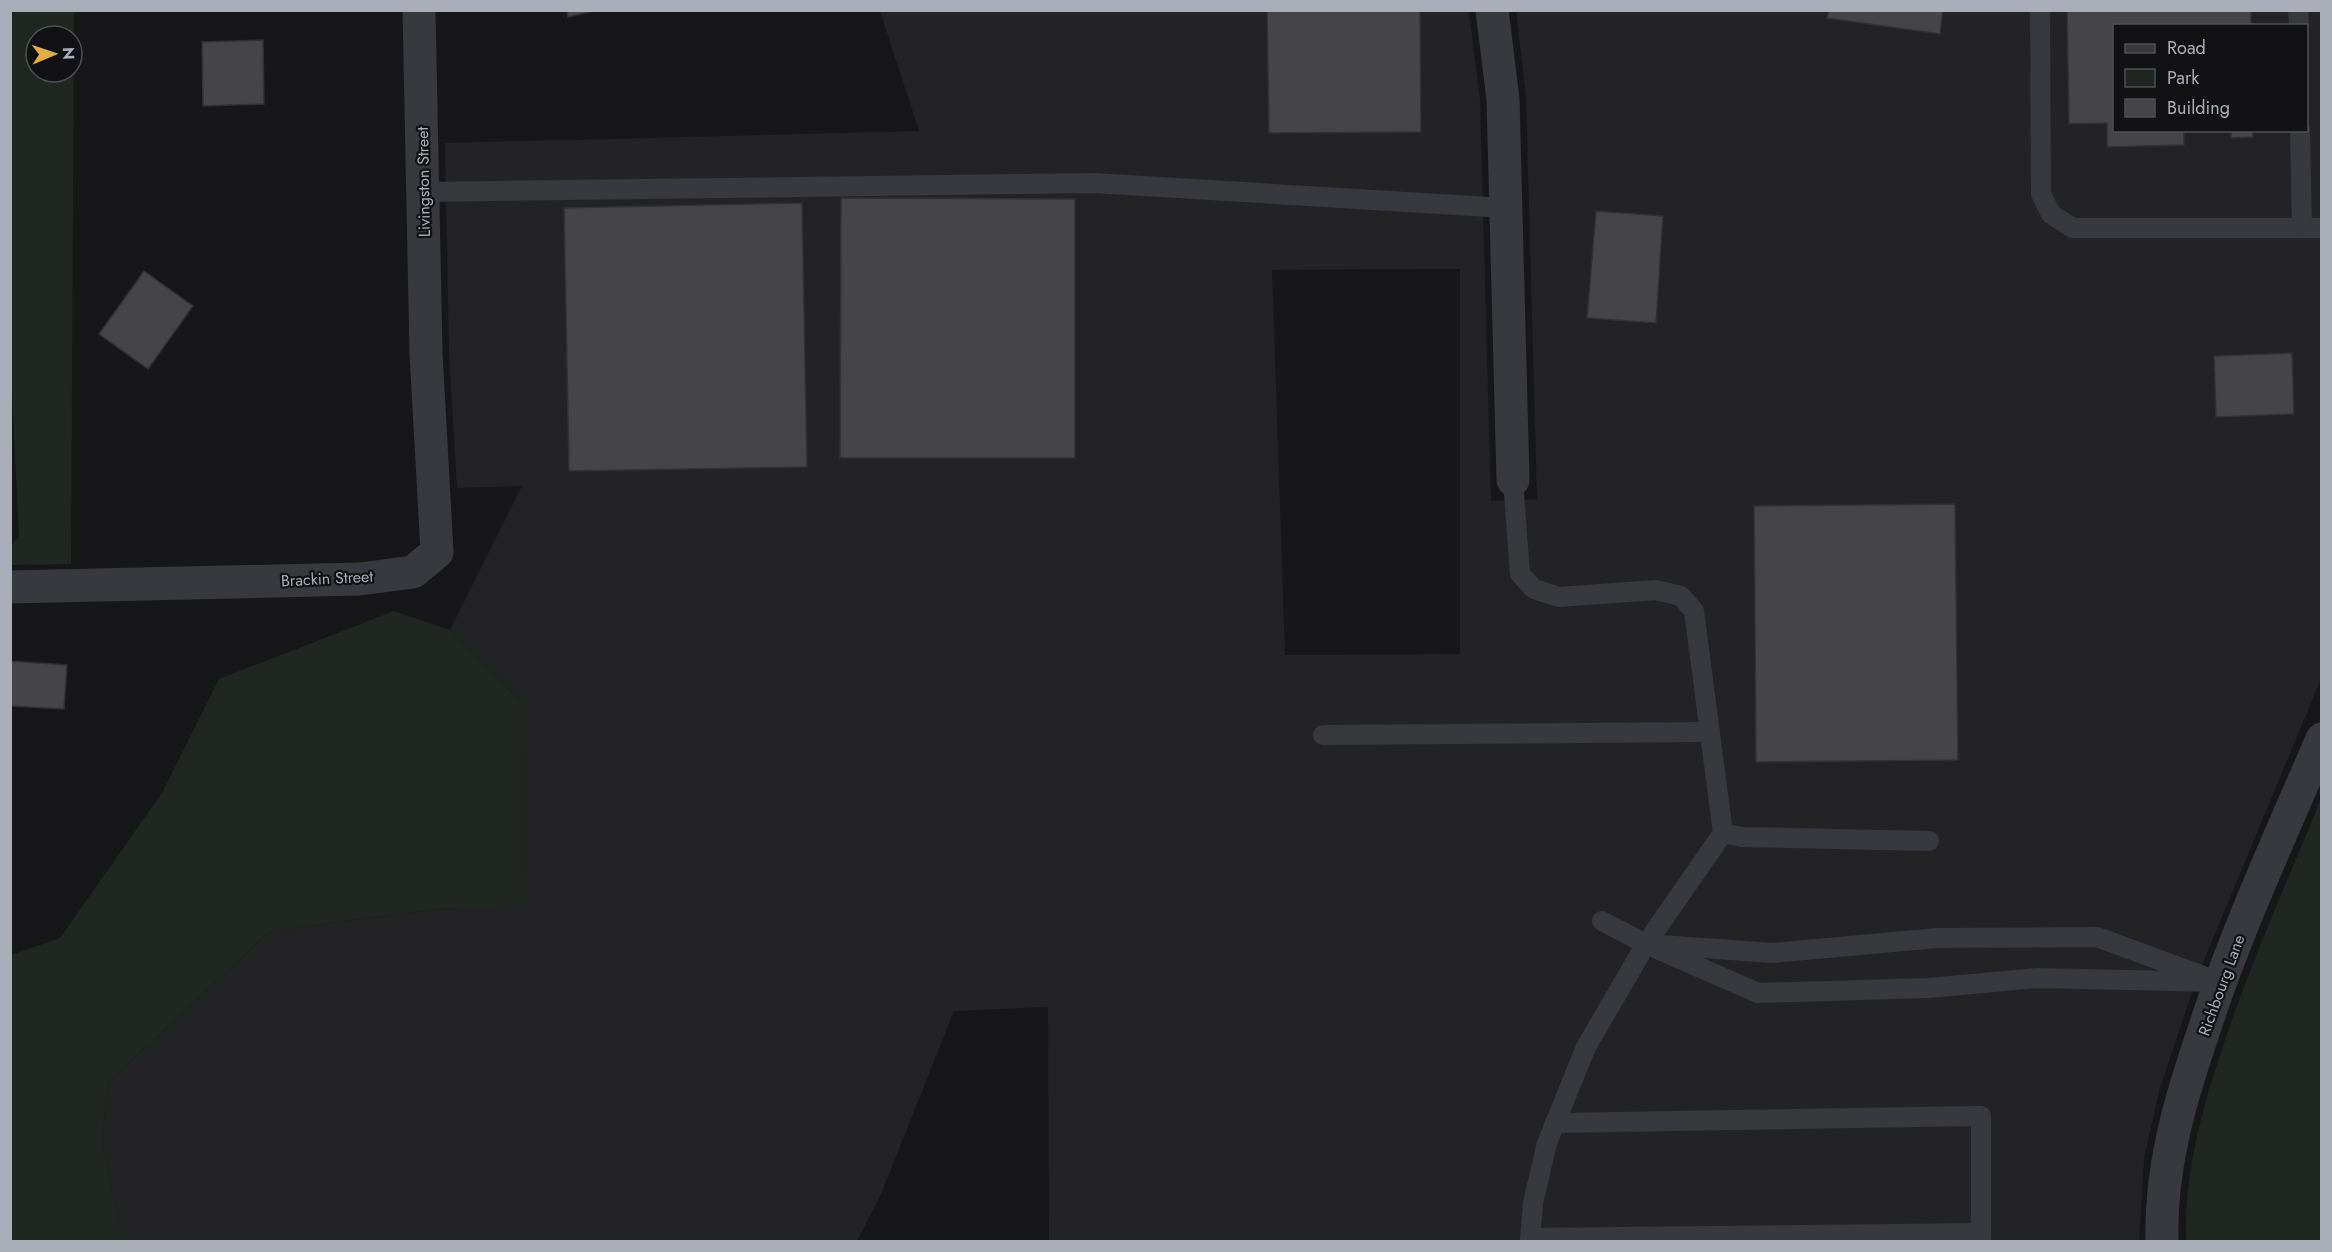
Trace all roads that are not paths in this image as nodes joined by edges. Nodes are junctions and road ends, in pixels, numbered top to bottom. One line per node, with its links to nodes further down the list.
1 (419, 10): 5 (street, Livingston Street)
2 (1492, 10): 6 (street)
3 (2040, 10): 7 (lane)
4 (2300, 132): 7 (lane)
5 (423, 192): 6 (lane); 8 (street, Livingston Street)
6 (1506, 208): 9 (street)
7 (2312, 228)
8 (426, 353): 10 (street, Brackin Street)
9 (1513, 480): 11 (lane)
10 (10, 586)
11 (1710, 732): 12 (lane); 14 (lane)
12 (1323, 735)
13 (2322, 739): 18 (street, Richbourg Lane)
14 (1723, 833): 15 (lane); 17 (lane)
15 (1929, 841)
16 (1602, 921): 17 (lane)
17 (1646, 944): 18 (lane); 18 (lane); 19 (lane)
18 (2219, 982): 22 (street, Richbourg Lane)
19 (1556, 1123): 20 (lane); 21 (lane)
20 (1981, 1237): 21 (lane)
21 (1530, 1240)
22 (2162, 1242)

